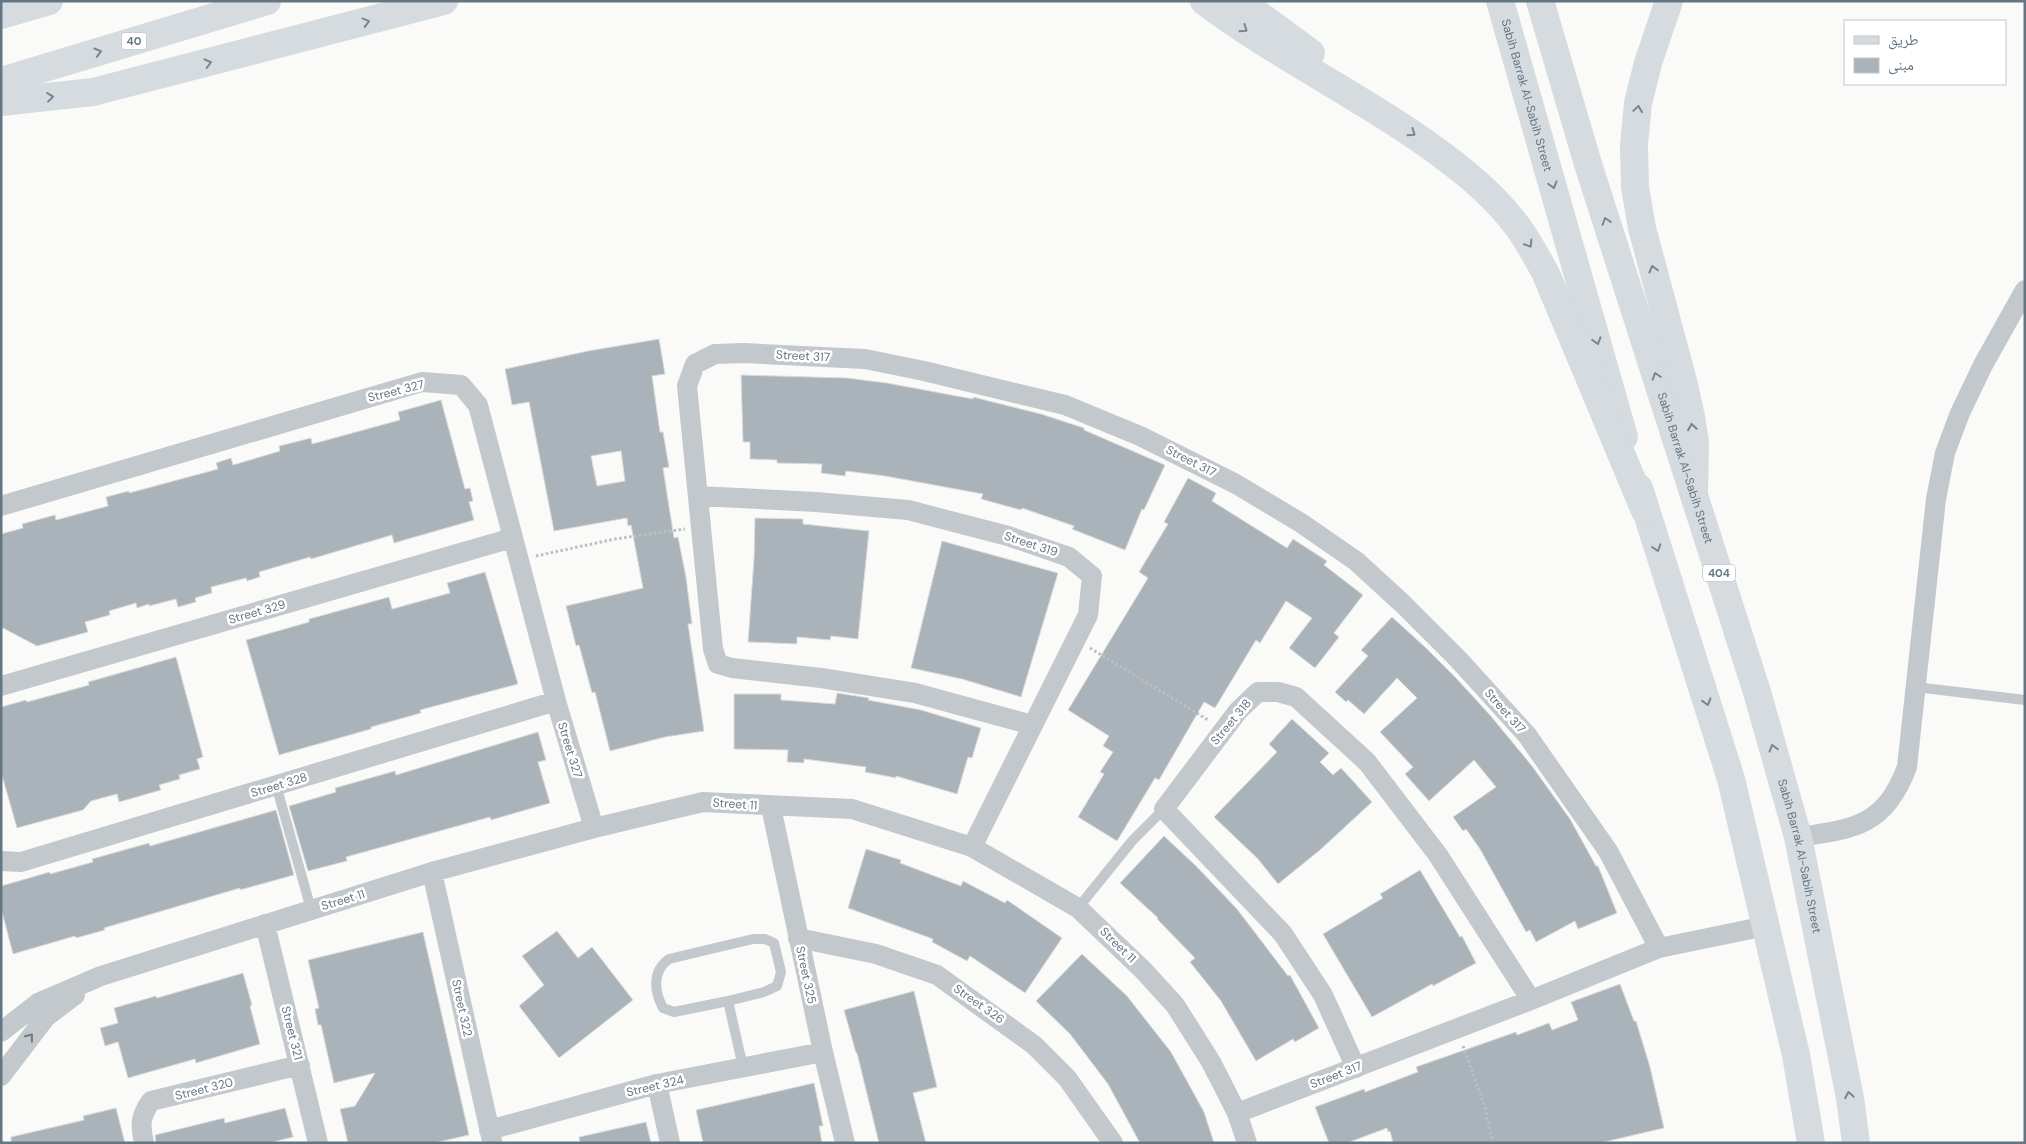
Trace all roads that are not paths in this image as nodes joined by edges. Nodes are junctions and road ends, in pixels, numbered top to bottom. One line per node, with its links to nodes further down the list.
1 (49, 1): 10 (main road)
2 (267, 1): 12 (main road, 40, one-way to 2)
3 (444, 1): 13 (main road, one-way to 3)
4 (1204, 1): 14 (main road, one-way to 14)
5 (1500, 1): 19 (main road, Sabih Barrak Al-Sabih Street, one-way to 19)
6 (1540, 1): 16 (main road, Sabih Barrak Al-Sabih Street / 404, one-way to 6)
7 (1669, 1): 11 (main road)
8 (1680, 1): 11 (main road)
9 (1242, 3): 14 (main road)
10 (1, 15)
11 (1648, 63): 16 (main road, one-way to 11)
12 (1, 81)
13 (1, 102)
14 (1389, 118): 19 (main road, one-way to 19)
15 (2025, 290): 22 (street)
16 (1694, 493): 30 (main road, Sabih Barrak Al-Sabih Street / 404, one-way to 16)
17 (698, 496): 25 (street, Street 317); 25 (street, Street 319); 39 (street, Street 317)
18 (1, 506): 20 (street, Street 327)
19 (1645, 511): 37 (main road, Sabih Barrak Al-Sabih Street, one-way to 37)
20 (512, 538): 21 (street, Street 329); 24 (street, Street 327)
21 (1, 686)
22 (1915, 687): 23 (lane); 30 (street)
23 (2025, 700)
24 (556, 701): 26 (street, Street 328); 29 (street, Street 327)
25 (1032, 725): 31 (street, Street 319)
26 (276, 786): 32 (street, Street 328); 35 (lane)
27 (771, 806): 29 (street, Street 11); 31 (street, Street 11); 38 (street, Street 325)
28 (1164, 809): 34 (lane); 41 (street, Street 318); 47 (street)
29 (594, 828): 33 (street, Street 11)
30 (1798, 837): 59 (main road, Sabih Barrak Al-Sabih Street / 404, one-way to 30)
31 (972, 847): 34 (street, Street 11)
32 (1, 861)
33 (432, 872): 35 (street, Street 11); 51 (street, Street 322)
34 (1078, 908): 50 (street, Street 11)
35 (312, 909): 36 (street, Street 11)
36 (265, 924): 40 (street, Street 11); 45 (street, Street 321)
37 (1766, 926): 39 (street); 58 (main road, Sabih Barrak Al-Sabih Street)
38 (798, 938): 44 (street, Street 325); 56 (street, Street 326)
39 (1659, 948): 41 (street, Street 317)
40 (101, 976): 43 (street, Street 11); 48 (street, Street 11, one-way to 40)
41 (1531, 1000): 47 (street, Street 317)
42 (728, 1001): 42 (lane); 46 (lane)
43 (1, 1032)
44 (823, 1052): 46 (street, Street 324); 55 (street, Street 325)
45 (300, 1065): 52 (street, Street 320); 53 (street, Street 321)
46 (743, 1068): 49 (street, Street 324)
47 (1356, 1068): 50 (street, Street 317)
48 (1, 1076)
49 (656, 1084): 51 (street, Street 324); 54 (street)
50 (1238, 1113): 57 (street, Street 11)
51 (491, 1136)
52 (144, 1143)
53 (318, 1143)
54 (670, 1143)
55 (845, 1143)
56 (1113, 1143)
57 (1247, 1143)
58 (1812, 1143)
59 (1856, 1143)

